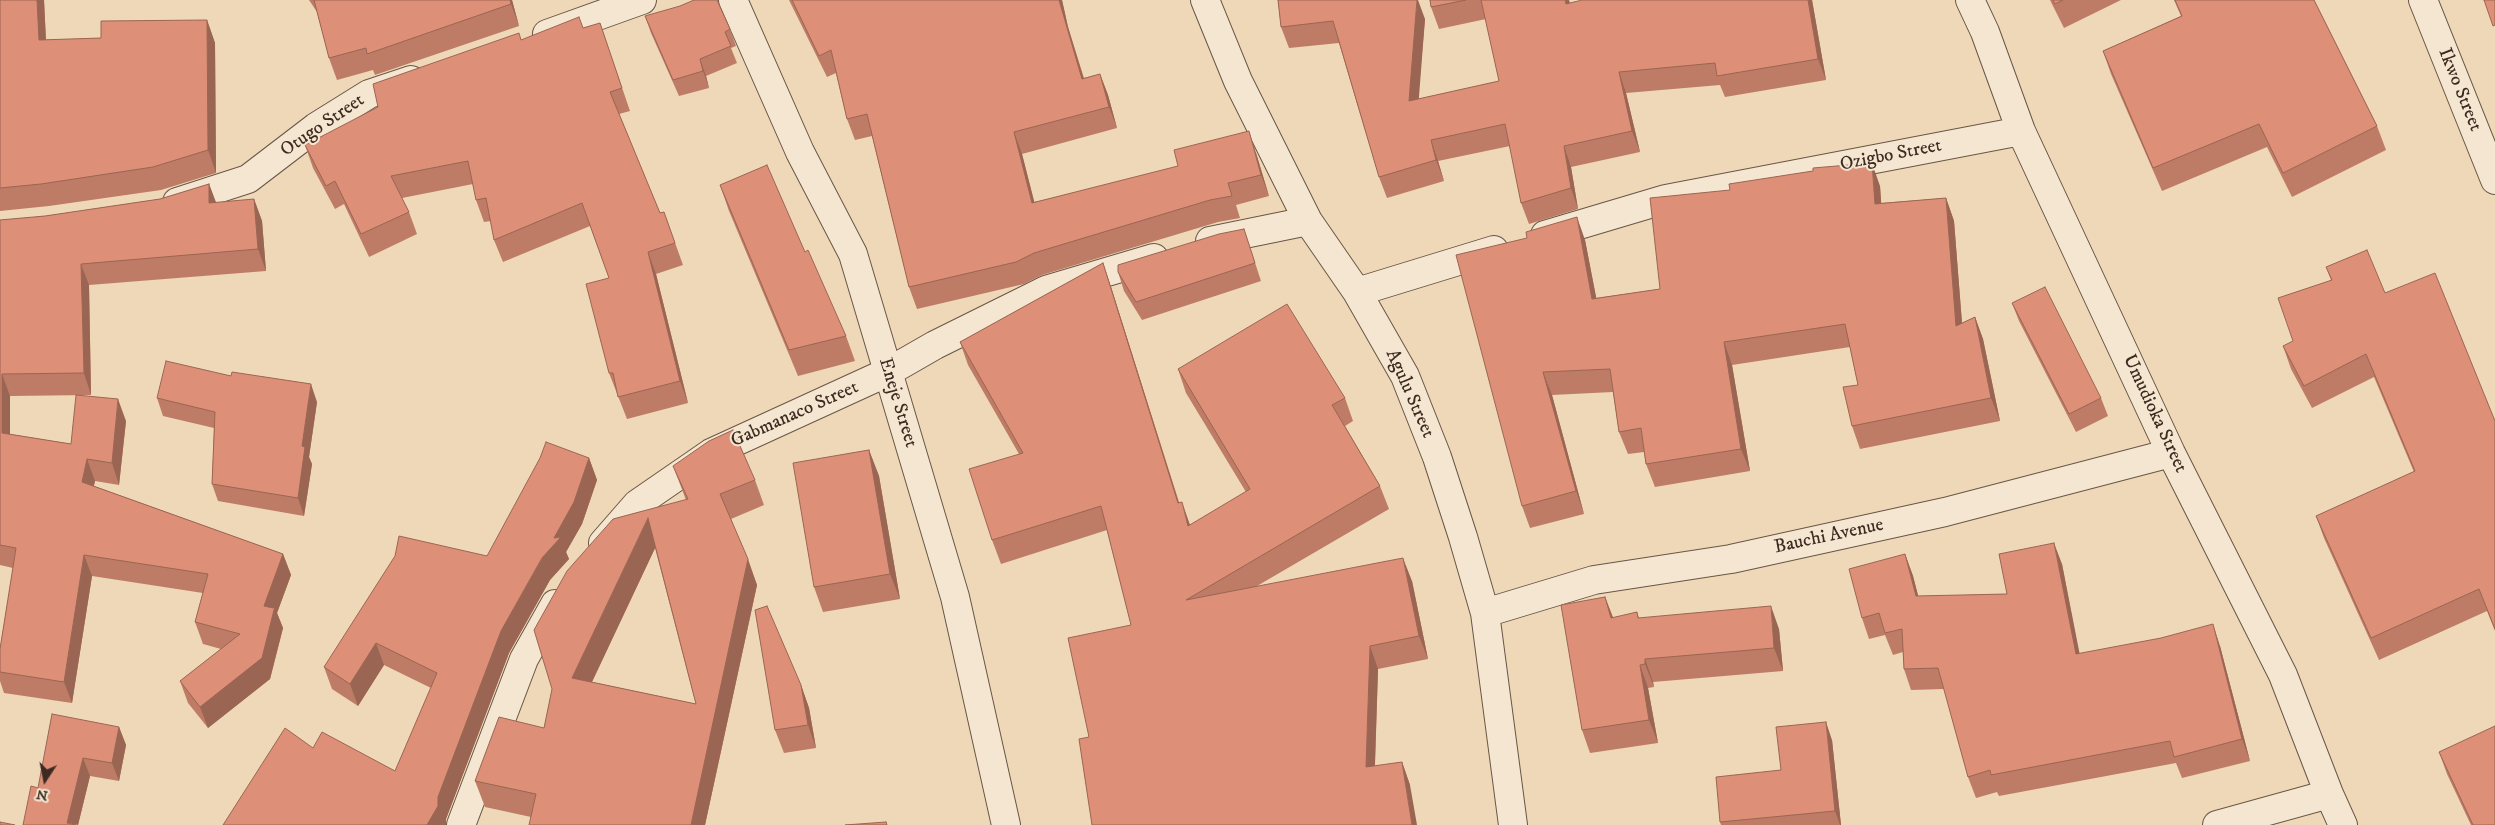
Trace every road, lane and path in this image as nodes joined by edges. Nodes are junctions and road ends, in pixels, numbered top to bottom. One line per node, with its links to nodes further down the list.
1 (642, 0): 6 (street)
2 (733, 0): 13 (street, Eneje Street)
3 (1205, 0): 11 (street, Agulu Street)
4 (1970, 0): 8 (street, Umudioka Street)
5 (2422, 0): 9 (street, Ikwo Street)
6 (522, 43)
7 (432, 73): 10 (street, Otugo Street)
8 (2022, 131): 12 (street, Ozigbo Street); 14 (street, Umudioka Street)
9 (2495, 180)
10 (155, 207)
11 (1308, 221): 12 (street, Agulu Street); 13 (street, Gabmanaco Street)
12 (1357, 292): 17 (street, Agulu Street)
13 (888, 372): 15 (street, Gabmanaco Street); 20 (street, Eneje Street)
14 (2171, 453): 17 (street, Bauchi Avenue); 18 (street, Umudioka Street)
15 (588, 560)
16 (570, 581): 19 (street)
17 (1485, 614): 21 (street, Agulu Street)
18 (2329, 794): 22 (street); 23 (street, Umudioka Street)
19 (461, 825)
20 (1006, 825)
21 (1512, 825)
22 (2218, 825)
23 (2343, 825)

